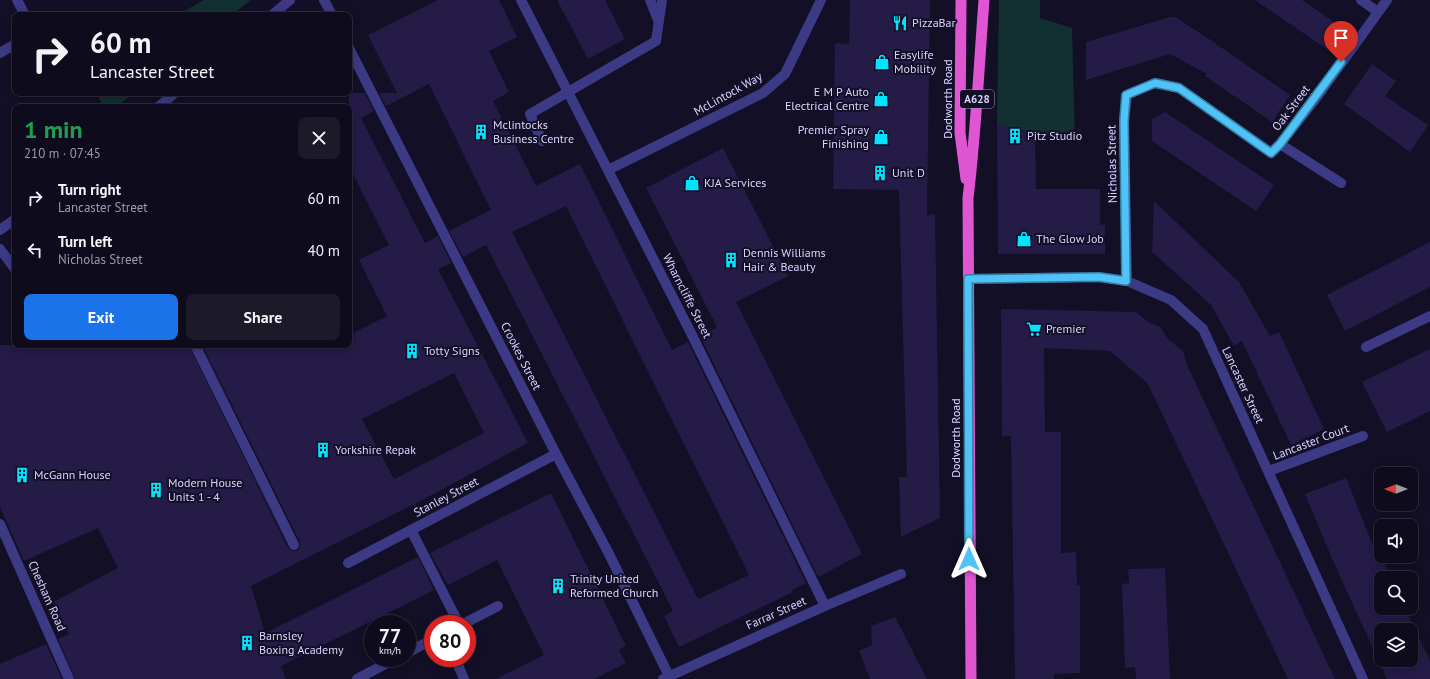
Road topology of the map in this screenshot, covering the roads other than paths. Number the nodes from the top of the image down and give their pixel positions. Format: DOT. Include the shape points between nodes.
graph roads {
  1 [pos="17,0"];
  2 [pos="290,0"];
  3 [pos="324,0"];
  4 [pos="521,0"];
  5 [pos="650,0"];
  6 [pos="662,0"];
  7 [pos="822,0"];
  8 [pos="961,0"];
  9 [pos="984,0"];
  10 [pos="1361,0"];
  11 [pos="1387,0"];
  12 [pos="23,12"];
  13 [pos="276,12"];
  14 [pos="330,12"];
  15 [pos="1378,12"];
  16 [pos="659,22"];
  17 [pos="12,46"];
  18 [pos="0,53"];
  19 [pos="352,54"];
  20 [pos="568,91"];
  21 [pos="171,96"];
  22 [pos="162,104"];
  23 [pos="542,141"];
  24 [pos="1280,144"];
  25 [pos="1271,153"];
  26 [pos="608,170"];
  27 [pos="1341,183"];
  28 [pos="968,198"];
  29 [pos="12,221"];
  30 [pos="0,230"];
  31 [pos="0,249"];
  32 [pos="12,265"];
  33 [pos="968,279"];
  34 [pos="1126,281"];
  35 [pos="1430,316"];
  36 [pos="1366,347"];
  37 [pos="196,348"];
  38 [pos="1363,436"];
  39 [pos="556,454"];
  40 [pos="1269,472"];
  41 [pos="0,524"];
  42 [pos="411,530"];
  43 [pos="294,545"];
  44 [pos="348,563"];
  45 [pos="901,574"];
  46 [pos="498,606"];
  47 [pos="825,606"];
  48 [pos="454,615"];
  49 [pos="476,617"];
  50 [pos="380,667"];
  51 [pos="459,667"];
  52 [pos="666,678"];
  53 [pos="69,679"];
  54 [pos="357,679"];
  55 [pos="464,679"];
  56 [pos="971,679"];
  57 [pos="1363,679"];
  1 -- 12 [label="street"];
  2 -- 13 [label="street"];
  3 -- 14 [label="street"];
  4 -- 20 [label="street, Wharncliffe Street"];
  5 -- 16 [label="street"];
  6 -- 16 [label="street"];
  7 -- 26 [label="street, McLintock Way" via="785,74 762,93"];
  8 -- 28 [label="highway, Dodworth Road / A628" via="960,133"];
  9 -- 28 [label="highway, Dodworth Road / A628"];
  10 -- 15 [label="street"];
  11 -- 15 [label="street, Oak Street"];
  15 -- 24 [label="street, Oak Street"];
  16 -- 20 [label="street" via="656,41"];
  17 -- 18 [label="street"];
  19 -- 39 [label="street, Crookes Street"];
  20 -- 23 [label="street" via="530,114"];
  20 -- 26 [label="street, Wharncliffe Street"];
  21 -- 22 [label="street"];
  24 -- 25 [label="street, Oak Street"];
  24 -- 27 [label="street"];
  25 -- 34 [label="street, Nicholas Street" via="1179,88 1155,83 1126,95"];
  26 -- 47 [label="street, Wharncliffe Street"];
  28 -- 33 [label="highway, Dodworth Road / A628"];
  29 -- 30 [label="street"];
  31 -- 32 [label="street"];
  33 -- 34 [label="street, Lancaster Street" via="1099,277"];
  33 -- 56 [label="highway, Dodworth Road / A628"];
  34 -- 40 [label="street, Lancaster Street" via="1172,300 1203,329"];
  35 -- 36 [label="street"];
  37 -- 43 [label="street"];
  38 -- 40 [label="street, Lancaster Court"];
  39 -- 42 [label="street, Stanley Street"];
  39 -- 52 [label="street, Crookes Street" via="608,552"];
  40 -- 57 [label="street, Lancaster Street"];
  41 -- 53 [label="street, Chesham Road"];
  42 -- 44 [label="street, Stanley Street"];
  42 -- 48 [label="street"];
  45 -- 47 [label="street, Farrar Street"];
  46 -- 49 [label="street"];
  47 -- 52 [label="street, Farrar Street"];
  50 -- 54 [label="street"];
  51 -- 55 [label="street"];
}
